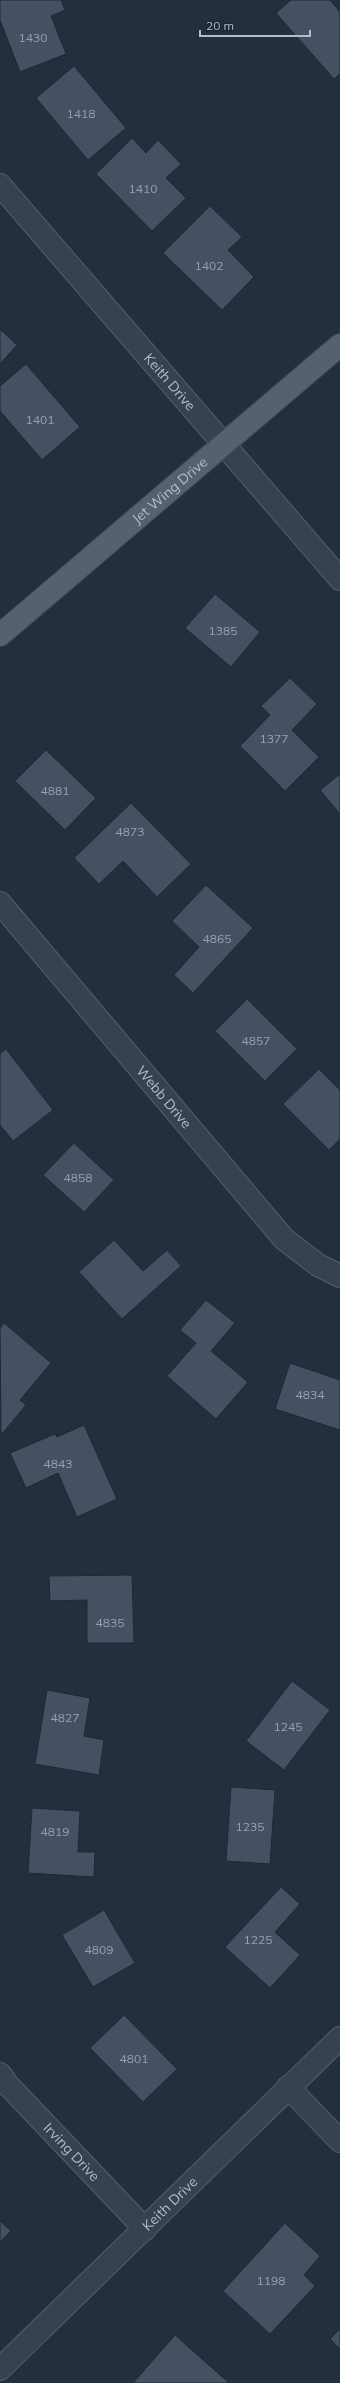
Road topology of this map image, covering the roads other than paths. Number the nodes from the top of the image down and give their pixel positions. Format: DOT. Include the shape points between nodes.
graph roads {
  1 [pos="0,185"];
  2 [pos="340,345"];
  3 [pos="225,445"];
  4 [pos="340,579"];
  5 [pos="0,635"];
  6 [pos="0,903"];
  7 [pos="340,1276"];
  8 [pos="340,2038"];
  9 [pos="0,2074"];
  10 [pos="288,2087"];
  11 [pos="340,2141"];
  12 [pos="145,2229"];
  13 [pos="0,2369"];
  1 -- 3 [label="street, Keith Drive"];
  2 -- 3 [label="main road, Jet Wing Drive"];
  3 -- 4 [label="street, Keith Drive"];
  3 -- 5 [label="main road, Jet Wing Drive"];
  6 -- 7 [label="street, Webb Drive" via="284,1239 318,1265"];
  8 -- 10 [label="street, Keith Drive"];
  9 -- 12 [label="street, Irving Drive"];
  10 -- 11 [label="street"];
  10 -- 12 [label="street, Keith Drive"];
  12 -- 13 [label="street, Keith Drive"];
}
